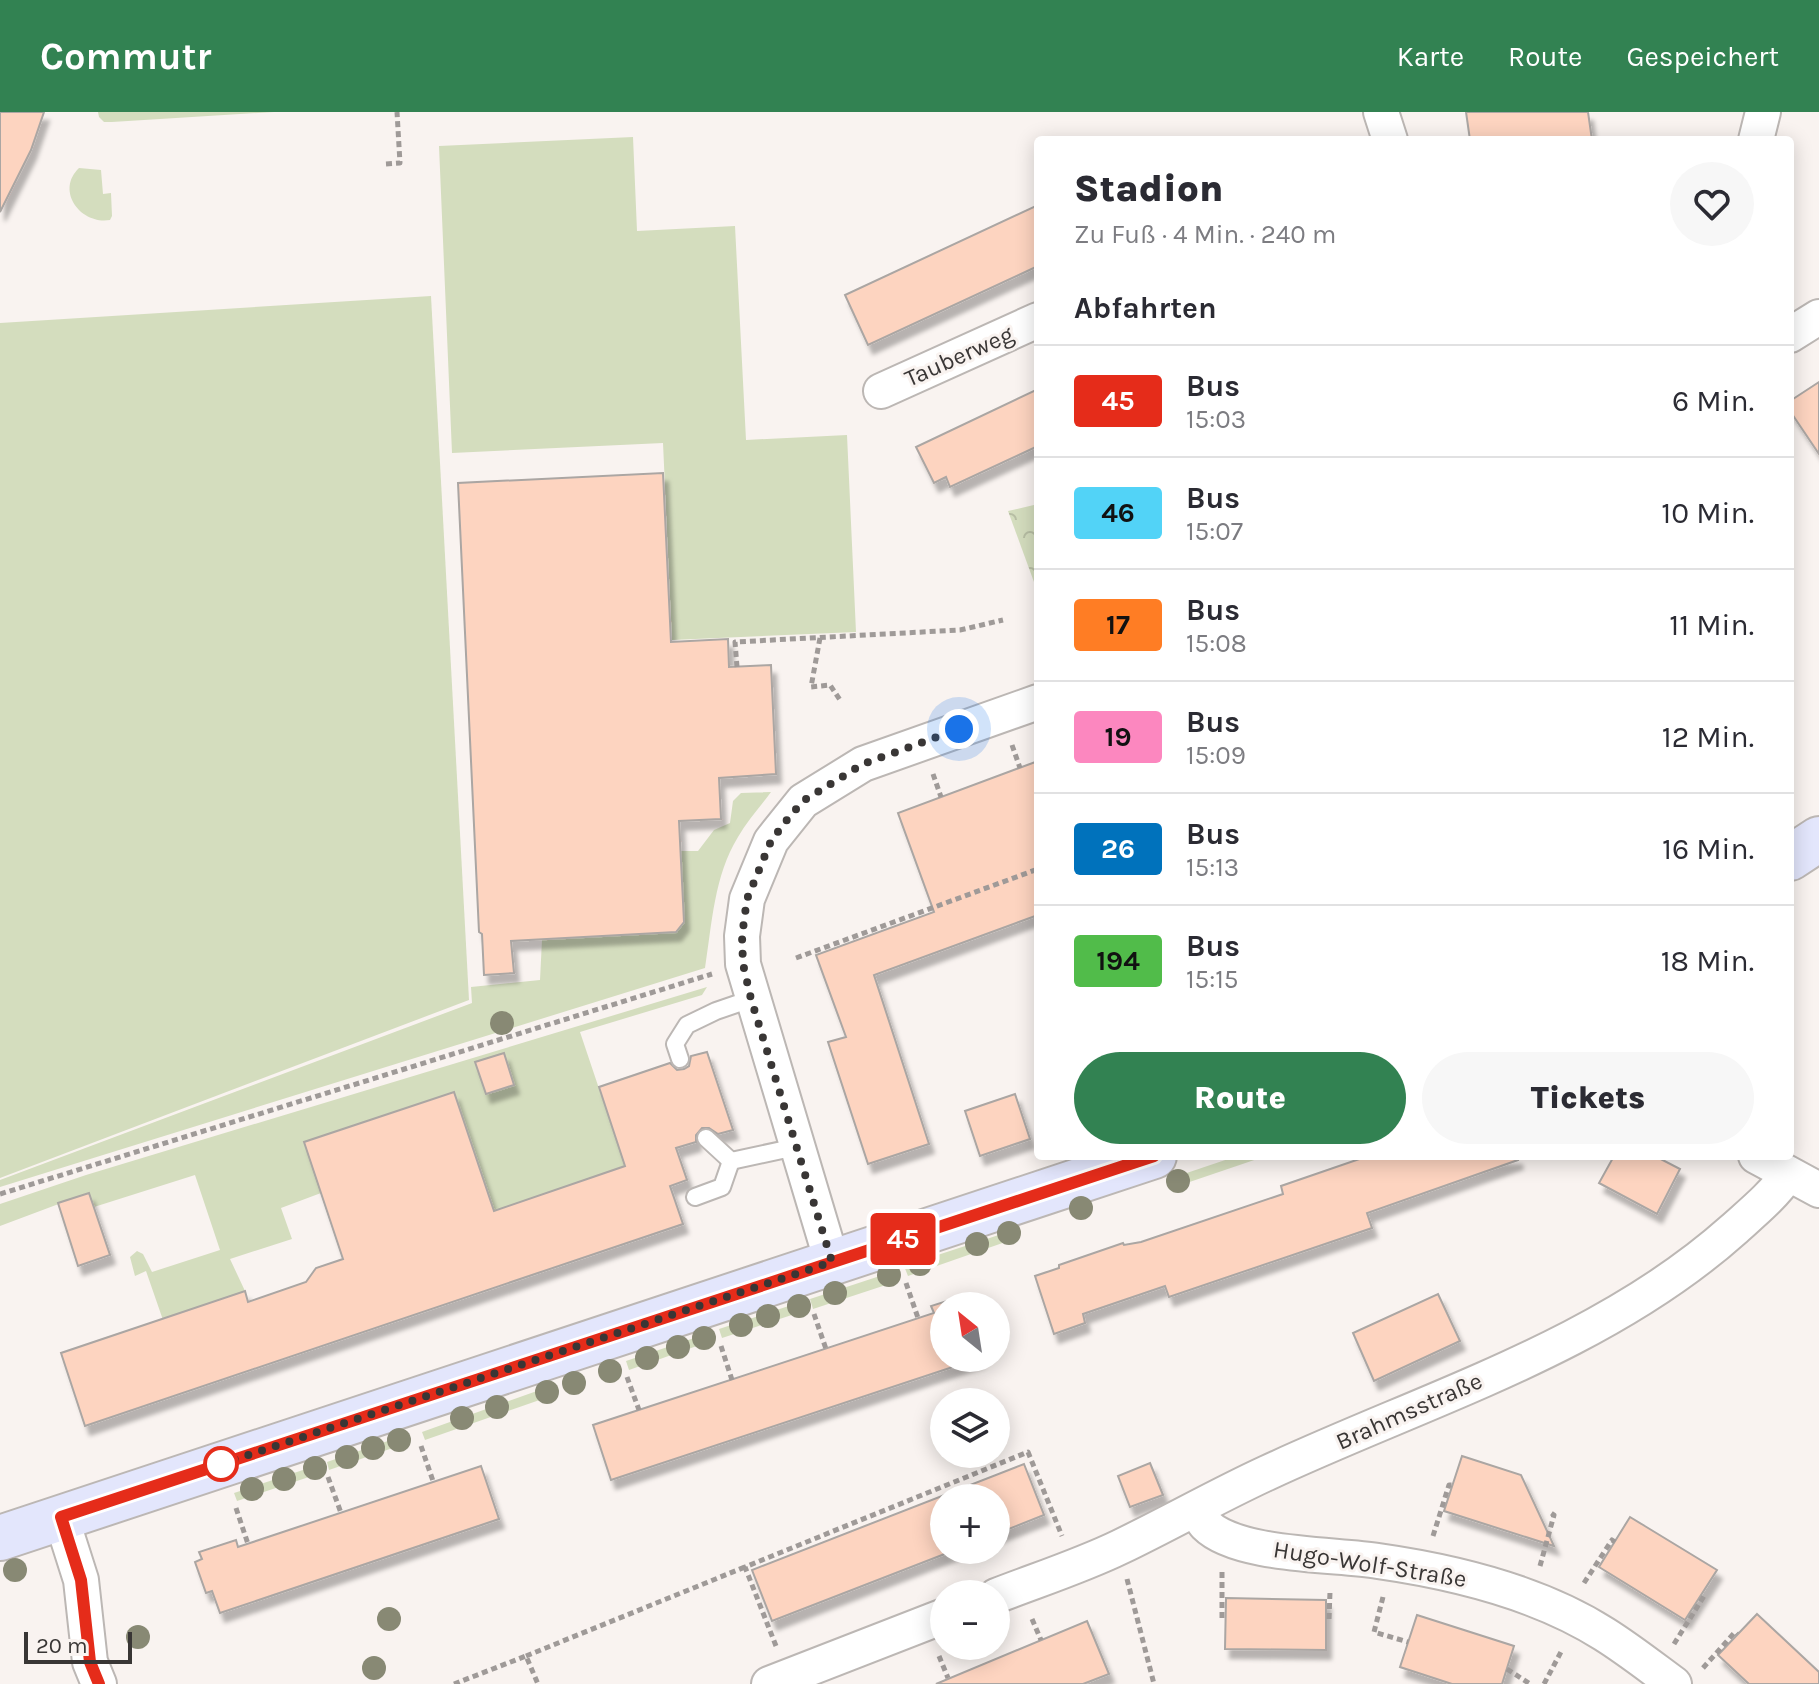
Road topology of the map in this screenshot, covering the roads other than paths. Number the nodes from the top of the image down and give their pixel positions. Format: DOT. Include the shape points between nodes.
graph roads {
  1 [pos="1381,112"];
  2 [pos="1763,112"];
  3 [pos="1389,136"];
  4 [pos="1757,136"];
  5 [pos="1819,317"];
  6 [pos="1034,322"];
  7 [pos="1794,333"];
  8 [pos="881,391"];
  9 [pos="1034,703"];
  10 [pos="1819,839"];
  11 [pos="1794,855"];
  12 [pos="751,999"];
  13 [pos="680,1059"];
  14 [pos="706,1138"];
  15 [pos="796,1147"];
  16 [pos="1142,1160"];
  17 [pos="1763,1160"];
  18 [pos="731,1161"];
  19 [pos="1788,1174"];
  20 [pos="1819,1190"];
  21 [pos="695,1197"];
  22 [pos="832,1262"];
  23 [pos="1196,1509"];
  24 [pos="61,1517"];
  25 [pos="0,1538"];
  26 [pos="1010,1590"];
  27 [pos="930,1621"];
  28 [pos="1680,1670"];
  29 [pos="99,1684"];
  30 [pos="769,1684"];
  1 -- 3 [label="street"];
  2 -- 4 [label="street"];
  5 -- 7 [label="street"];
  6 -- 8 [label="street, Tauberweg"];
  9 -- 12 [label="street" via="863,764 803,801 771,841 747,899 743,964"];
  10 -- 11 [label="street"];
  12 -- 13 [label="lane" via="687,1025 675,1044"];
  12 -- 15 [label="street"];
  14 -- 18 [label="lane"];
  15 -- 18 [label="lane"];
  15 -- 22 [label="street"];
  16 -- 22 [label="street"];
  17 -- 19 [label="street"];
  18 -- 21 [label="lane" via="722,1187"];
  19 -- 20 [label="street"];
  19 -- 23 [label="street, Brahmsstraße" via="1776,1192 1710,1251 1642,1299 1475,1383 1265,1473"];
  22 -- 24 [label="street"];
  23 -- 26 [label="street, Brahmsstraße" via="1117,1548"];
  23 -- 28 [label="street, Hugo-Wolf-Straße" via="1205,1524 1225,1537 1252,1545 1377,1560 1537,1600"];
  24 -- 25 [label="street"];
  24 -- 29 [label="street" via="81,1580 90,1662"];
  27 -- 30 [label="street"];
}
